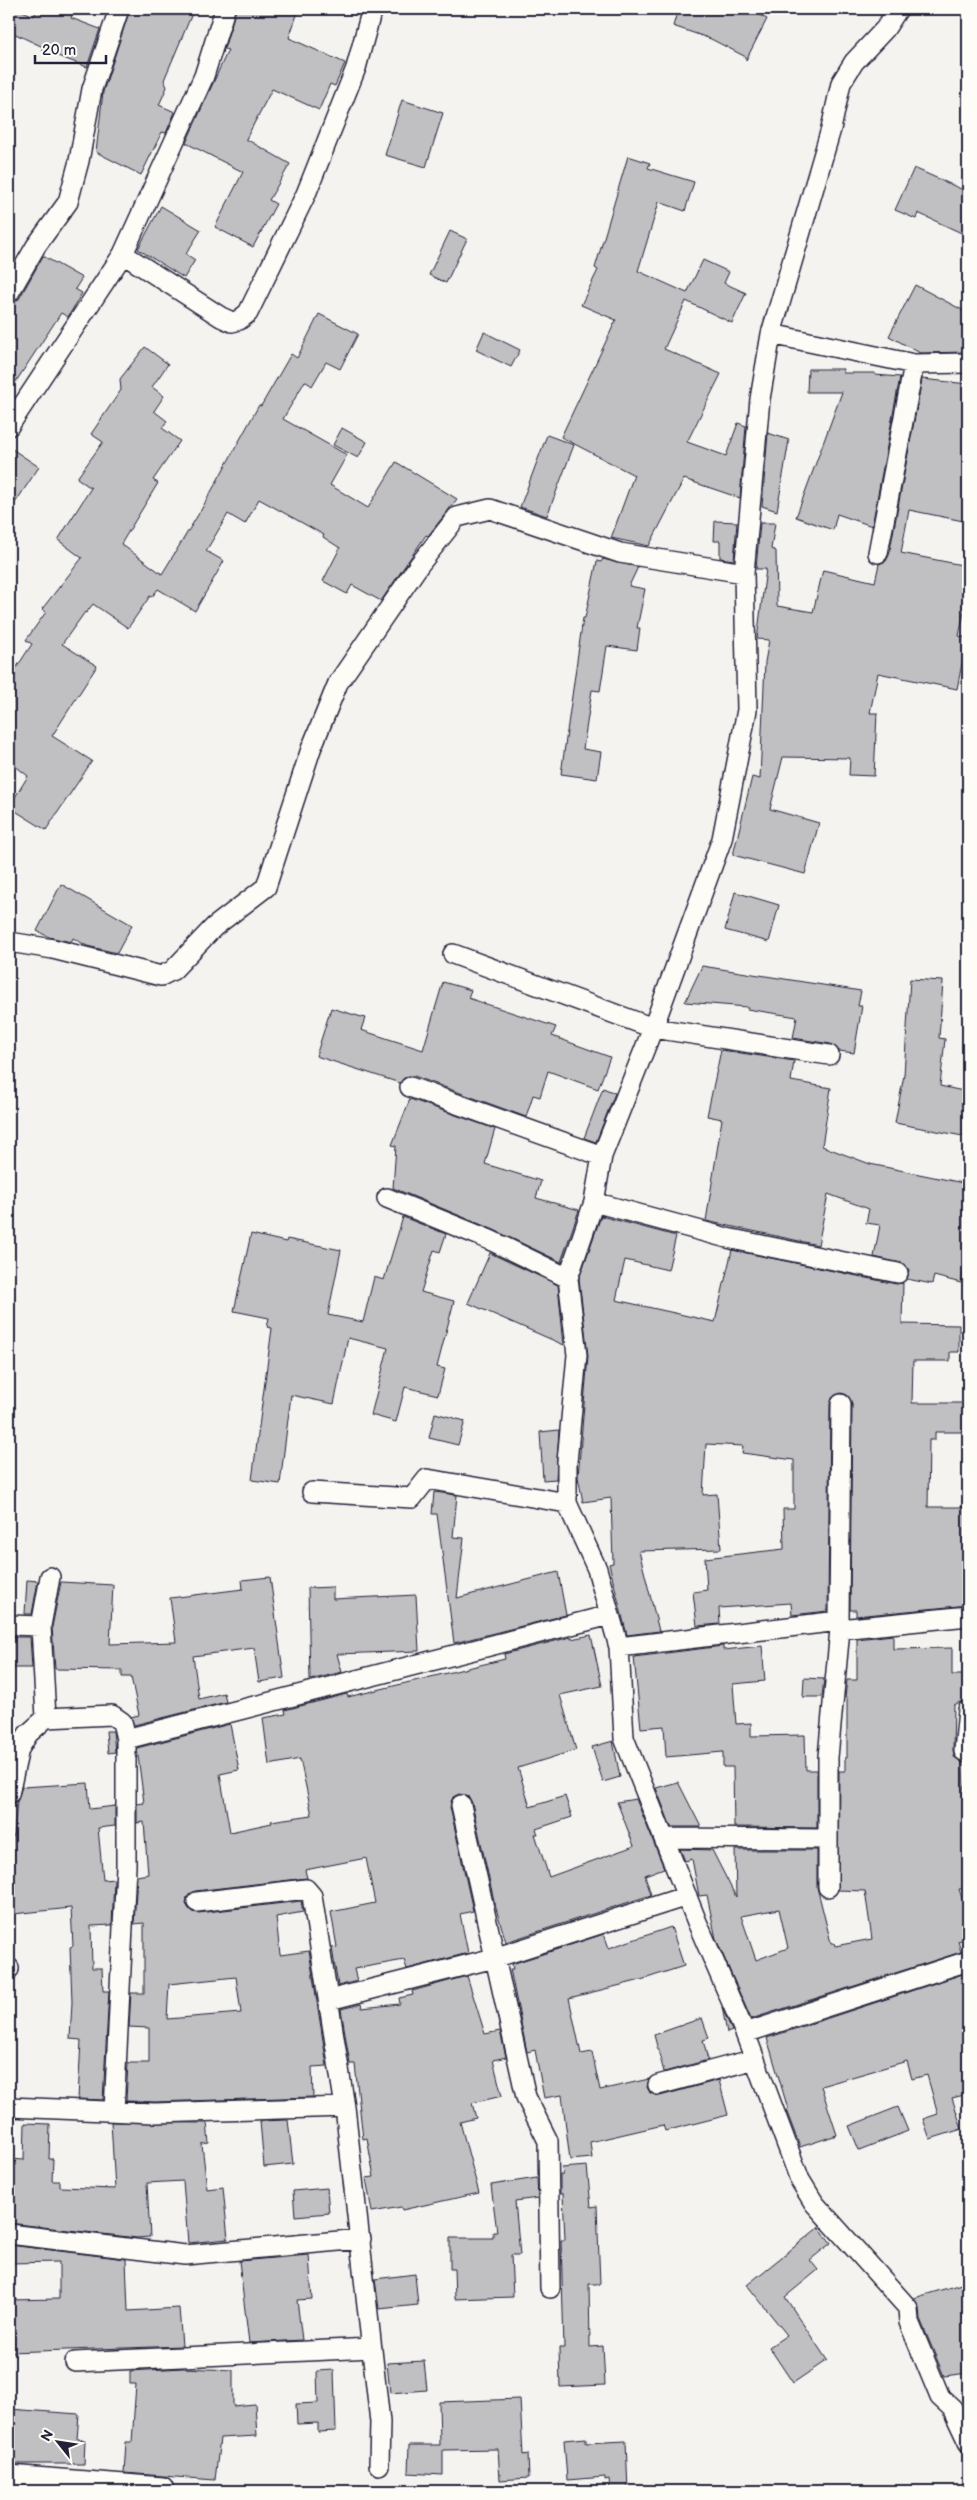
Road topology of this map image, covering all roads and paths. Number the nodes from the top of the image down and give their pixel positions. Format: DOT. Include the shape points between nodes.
graph roads {
  1 [pos="119,9"];
  2 [pos="226,9"];
  3 [pos="372,9"];
  4 [pos="898,9"];
  5 [pos="123,254"];
  6 [pos="9,293"];
  7 [pos="771,334"];
  8 [pos="968,362"];
  9 [pos="914,364"];
  10 [pos="9,426"];
  11 [pos="878,553"];
  12 [pos="744,573"];
  13 [pos="9,942"];
  14 [pos="453,954"];
  15 [pos="653,1028"];
  16 [pos="829,1055"];
  17 [pos="410,1087"];
  18 [pos="602,1156"];
  19 [pos="387,1198"];
  20 [pos="594,1202"];
  21 [pos="898,1274"];
  22 [pos="568,1278"];
  23 [pos="841,1404"];
  24 [pos="312,1492"];
  25 [pos="567,1502"];
  26 [pos="50,1577"];
  27 [pos="610,1616"];
  28 [pos="968,1616"];
  29 [pos="9,1625"];
  30 [pos="839,1625"];
  31 [pos="41,1626"];
  32 [pos="619,1647"];
  33 [pos="968,1710"];
  34 [pos="46,1718"];
  35 [pos="28,1734"];
  36 [pos="9,1735"];
  37 [pos="126,1739"];
  38 [pos="968,1753"];
  39 [pos="9,1794"];
  40 [pos="462,1805"];
  41 [pos="665,1838"];
  42 [pos="828,1840"];
  43 [pos="828,1887"];
  44 [pos="687,1896"];
  45 [pos="197,1902"];
  46 [pos="494,1958"];
  47 [pos="968,1961"];
  48 [pos="329,2000"];
  49 [pos="745,2033"];
  50 [pos="755,2059"];
  51 [pos="658,2085"];
  52 [pos="9,2107"];
  53 [pos="345,2107"];
  54 [pos="114,2111"];
  55 [pos="9,2234"];
  56 [pos="360,2239"];
  57 [pos="550,2288"];
  58 [pos="372,2348"];
  59 [pos="75,2362"];
  60 [pos="968,2442"];
  61 [pos="379,2465"];
  62 [pos="9,2475"];
  63 [pos="162,2487"];
  1 -- 6 [label="street" via="92,89 68,202 36,246"];
  2 -- 5 [label="street" via="204,76"];
  3 -- 5 [label="street" via="356,68 306,194 248,313 232,322"];
  4 -- 7 [label="street" via="885,29 854,62 841,83 831,129"];
  5 -- 10 [label="street"];
  7 -- 9 [label="street"];
  7 -- 12 [label="street" via="760,399"];
  8 -- 9 [label="street"];
  9 -- 11 [label="street"];
  12 -- 13 [label="street" via="620,552 490,509 457,517 338,683 311,749 266,887 214,927 173,970 161,976 53,949"];
  12 -- 15 [label="street" via="747,710 724,830"];
  14 -- 15 [label="street"];
  15 -- 16 [label="street"];
  15 -- 18 [label="street"];
  17 -- 18 [label="street"];
  18 -- 20 [label="street"];
  19 -- 22 [label="street" via="490,1240"];
  20 -- 21 [label="street" via="728,1238"];
  20 -- 22 [label="street"];
  22 -- 25 [label="street" via="577,1355 567,1462"];
  23 -- 30 [label="street"];
  24 -- 25 [label="street" via="412,1498 427,1479"];
  25 -- 27 [label="street" via="598,1568"];
  26 -- 31 [label="street"];
  27 -- 32 [label="street"];
  27 -- 37 [label="street"];
  28 -- 30 [label="street"];
  29 -- 31 [label="street"];
  30 -- 32 [label="street"];
  30 -- 42 [label="street" via="828,1757"];
  31 -- 34 [label="street"];
  32 -- 41 [label="street" via="624,1738"];
  33 -- 38 [label="street" via="964,1751"];
  34 -- 35 [label="street"];
  34 -- 37 [label="street" via="112,1715 122,1722"];
  35 -- 36 [label="street"];
  35 -- 39 [label="street" via="19,1749"];
  37 -- 54 [label="street" via="126,1866"];
  40 -- 46 [label="street"];
  41 -- 42 [label="street"];
  41 -- 44 [label="street"];
  42 -- 43 [label="street"];
  44 -- 46 [label="street"];
  44 -- 49 [label="street"];
  45 -- 48 [label="street" via="306,1889 310,1892"];
  46 -- 48 [label="street"];
  46 -- 57 [label="street" via="526,2097 548,2141"];
  47 -- 49 [label="street"];
  48 -- 53 [label="street"];
  49 -- 50 [label="street"];
  50 -- 51 [label="street"];
  50 -- 60 [label="street" via="804,2191 908,2308 909,2322 940,2397 952,2408"];
  52 -- 54 [label="street"];
  53 -- 54 [label="street" via="155,2113"];
  53 -- 56 [label="street"];
  55 -- 56 [label="street" via="185,2255"];
  56 -- 58 [label="street"];
  58 -- 59 [label="street"];
  58 -- 61 [label="street" via="380,2422"];
  62 -- 63 [label="street"];
}
